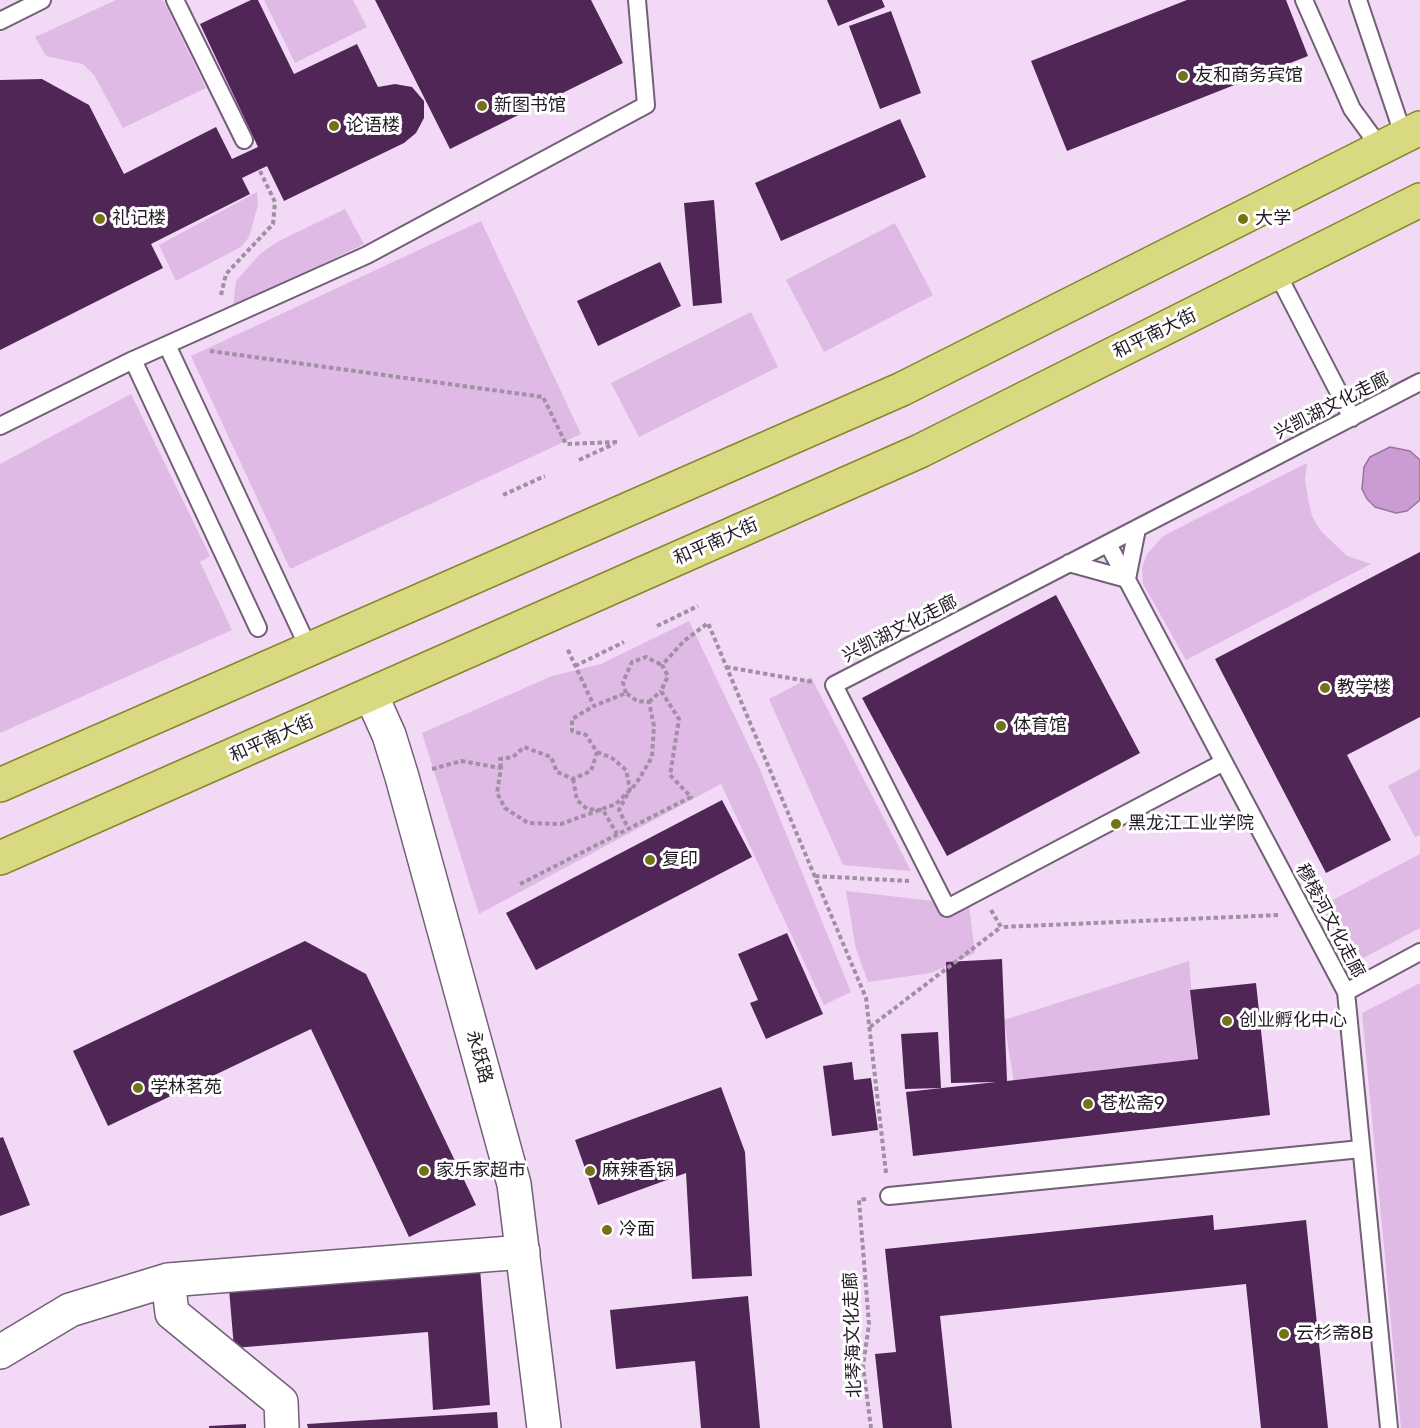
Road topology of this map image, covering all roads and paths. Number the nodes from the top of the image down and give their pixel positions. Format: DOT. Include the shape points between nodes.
graph roads {
  1 [pos="42,0"];
  2 [pos="176,0"];
  3 [pos="637,0"];
  4 [pos="1305,0"];
  5 [pos="1358,0"];
  6 [pos="0,21"];
  7 [pos="1402,138"];
  8 [pos="244,141"];
  9 [pos="260,171"];
  10 [pos="1420,200"];
  11 [pos="1277,273"];
  12 [pos="214,324"];
  13 [pos="167,345"];
  14 [pos="133,360"];
  15 [pos="1420,382"];
  16 [pos="1352,418"];
  17 [pos="0,426"];
  18 [pos="579,460"];
  19 [pos="545,476"];
  20 [pos="503,495"];
  21 [pos="1137,529"];
  22 [pos="1108,544"];
  23 [pos="1069,564"];
  24 [pos="1127,579"];
  25 [pos="698,606"];
  26 [pos="657,626"];
  27 [pos="258,628"];
  28 [pos="624,642"];
  29 [pos="567,648"];
  30 [pos="309,650"];
  31 [pos="662,665"];
  32 [pos="575,666"];
  33 [pos="726,667"];
  34 [pos="834,685"];
  35 [pos="661,691"];
  36 [pos="626,693"];
  37 [pos="370,695"];
  38 [pos="649,702"];
  39 [pos="594,706"];
  40 [pos="597,752"];
  41 [pos="1224,762"];
  42 [pos="501,768"];
  43 [pos="402,777"];
  44 [pos="573,779"];
  45 [pos="0,785"];
  46 [pos="630,789"];
  47 [pos="603,810"];
  48 [pos="628,828"];
  49 [pos="617,834"];
  50 [pos="0,858"];
  51 [pos="815,876"];
  52 [pos="933,882"];
  53 [pos="520,885"];
  54 [pos="981,891"];
  55 [pos="1305,914"];
  56 [pos="1001,927"];
  57 [pos="1420,952"];
  58 [pos="1346,992"];
  59 [pos="870,1027"];
  60 [pos="1361,1149"];
  61 [pos="889,1196"];
  62 [pos="523,1252"];
  63 [pos="168,1280"];
  64 [pos="0,1352"];
  65 [pos="282,1428"];
  66 [pos="544,1428"];
  67 [pos="871,1428"];
  68 [pos="1389,1428"];
  1 -- 6 [label="lane"];
  2 -- 8 [label="lane"];
  3 -- 12 [label="lane" via="646,105 367,255"];
  4 -- 7 [label="lane" via="1352,109"];
  5 -- 7 [label="lane"];
  7 -- 30 [label="main road" via="902,389"];
  9 -- 12 [label="path" via="275,202 273,225 226,274"];
  10 -- 11 [label="main road, 和平南大街"];
  11 -- 16 [label="lane"];
  11 -- 37 [label="main road, 和平南大街" via="920,451"];
  12 -- 13 [label="lane"];
  13 -- 14 [label="lane"];
  13 -- 18 [label="path" via="543,398 566,444 618,442"];
  13 -- 30 [label="lane"];
  14 -- 17 [label="lane"];
  14 -- 27 [label="lane"];
  15 -- 16 [label="lane, 兴凯湖文化走廊"];
  16 -- 21 [label="lane, 兴凯湖文化走廊"];
  19 -- 20 [label="path"];
  21 -- 22 [label="lane, 兴凯湖文化走廊"];
  21 -- 24 [label="lane"];
  22 -- 23 [label="lane, 兴凯湖文化走廊"];
  22 -- 24 [label="lane, 穆棱河文化走廊"];
  23 -- 24 [label="lane"];
  23 -- 34 [label="lane, 兴凯湖文化走廊"];
  24 -- 41 [label="lane, 穆棱河文化走廊"];
  25 -- 26 [label="path"];
  28 -- 32 [label="path"];
  29 -- 32 [label="path"];
  30 -- 45 [label="main road"];
  31 -- 33 [label="path" via="684,641 708,624"];
  31 -- 35 [label="path" via="668,676"];
  31 -- 36 [label="path" via="646,657 632,662 623,682"];
  32 -- 39 [label="path"];
  33 -- 34 [label="path"];
  33 -- 51 [label="path"];
  34 -- 52 [label="lane, 兴凯湖文化走廊"];
  35 -- 38 [label="path"];
  35 -- 48 [label="path" via="679,719 670,775 691,797"];
  36 -- 38 [label="path" via="637,701"];
  36 -- 39 [label="path"];
  37 -- 43 [label="street, 永跃路" via="389,735"];
  37 -- 50 [label="main road, 和平南大街"];
  38 -- 46 [label="path" via="654,726 652,757"];
  39 -- 40 [label="path" via="572,719 572,731 585,735"];
  40 -- 44 [label="path" via="591,771"];
  40 -- 46 [label="path" via="626,770"];
  41 -- 54 [label="lane, 兴凯湖文化走廊"];
  41 -- 55 [label="lane, 穆棱河文化走廊"];
  42 -- 43 [label="path" via="461,761"];
  42 -- 44 [label="path" via="500,759 513,757 524,747 551,757 557,772"];
  42 -- 47 [label="path" via="497,793 505,808 528,823 561,824"];
  43 -- 62 [label="street, 永跃路" via="514,1184"];
  44 -- 47 [label="path" via="577,800 586,809"];
  46 -- 47 [label="path" via="616,804"];
  46 -- 48 [label="path" via="618,810"];
  47 -- 49 [label="path"];
  48 -- 49 [label="path"];
  49 -- 53 [label="path"];
  51 -- 52 [label="path"];
  51 -- 59 [label="path" via="866,998"];
  52 -- 54 [label="lane, 兴凯湖文化走廊" via="947,908"];
  54 -- 56 [label="path"];
  55 -- 56 [label="path"];
  55 -- 58 [label="lane, 穆棱河文化走廊"];
  56 -- 59 [label="path"];
  57 -- 58 [label="lane"];
  58 -- 60 [label="lane, 穆棱河文化走廊"];
  59 -- 61 [label="path"];
  60 -- 61 [label="lane"];
  60 -- 68 [label="lane, 穆棱河文化走廊"];
  61 -- 67 [label="path, 北琴海文化走廊" via="859,1200 869,1324 863,1366"];
  62 -- 63 [label="street"];
  62 -- 66 [label="street, 永跃路"];
  63 -- 64 [label="street" via="70,1310"];
  63 -- 65 [label="street" via="172,1313 281,1402"];
}
